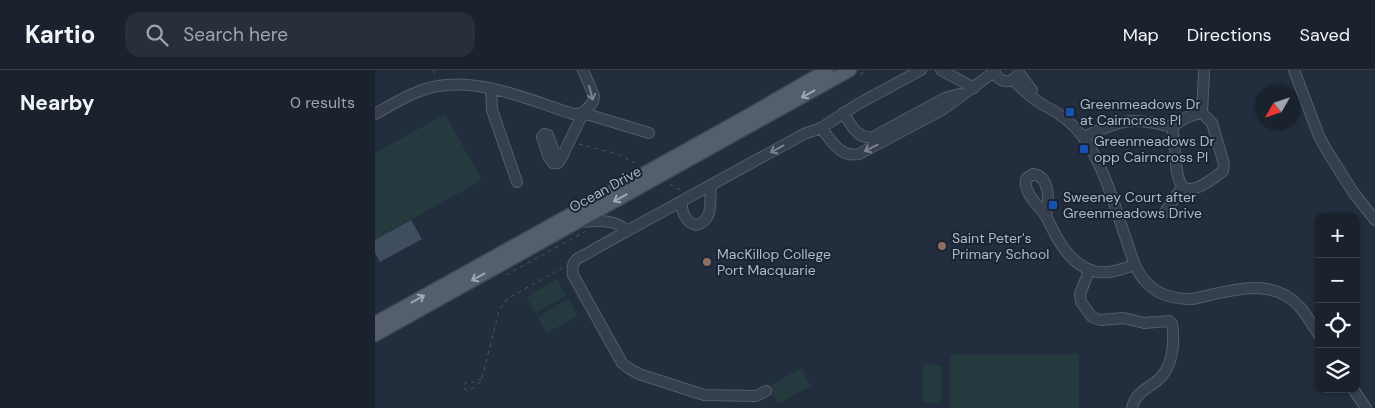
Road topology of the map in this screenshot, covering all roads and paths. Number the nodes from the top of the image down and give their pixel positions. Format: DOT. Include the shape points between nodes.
graph roads {
  1 [pos="583,70"];
  2 [pos="827,70"];
  3 [pos="851,70"];
  4 [pos="921,70"];
  5 [pos="941,70"];
  6 [pos="1294,70"];
  7 [pos="1204,73"];
  8 [pos="996,74"];
  9 [pos="1017,74"];
  10 [pos="491,88"];
  11 [pos="972,89"];
  12 [pos="583,112"];
  13 [pos="843,112"];
  14 [pos="1202,113"];
  15 [pos="375,114"];
  16 [pos="1171,127"];
  17 [pos="821,128"];
  18 [pos="649,133"];
  19 [pos="1084,137"];
  20 [pos="569,141"];
  21 [pos="563,154"];
  22 [pos="635,163"];
  23 [pos="517,182"];
  24 [pos="711,186"];
  25 [pos="1183,186"];
  26 [pos="682,201"];
  27 [pos="1165,212"];
  28 [pos="1046,216"];
  29 [pos="1375,220"];
  30 [pos="576,223"];
  31 [pos="627,231"];
  32 [pos="577,259"];
  33 [pos="1135,265"];
  34 [pos="1089,271"];
  35 [pos="375,323"];
  36 [pos="1315,329"];
  37 [pos="375,335"];
  38 [pos="483,378"];
  39 [pos="766,391"];
  40 [pos="1356,393"];
  41 [pos="1132,408"];
  42 [pos="1366,408"];
  1 -- 12 [label="street, one-way" via="594,96 593,102"];
  35 -- 2 [label="main road, Ocean Drive, one-way"];
  3 -- 30 [label="main road, Ocean Drive, one-way"];
  4 -- 13 [label="street"];
  5 -- 11 [label="street"];
  6 -- 29 [label="street" via="1326,149"];
  7 -- 14 [label="street"];
  8 -- 9 [label="street" via="1006,81"];
  8 -- 11 [label="street"];
  9 -- 19 [label="street"];
  10 -- 12 [label="street" via="573,114"];
  10 -- 15 [label="street" via="439,86"];
  10 -- 23 [label="street" via="492,110"];
  11 -- 13 [label="street" via="945,98 866,138 858,134"];
  11 -- 17 [label="street, one-way" via="942,110 859,154 840,152"];
  12 -- 18 [label="street"];
  12 -- 20 [label="street"];
  13 -- 17 [label="street"];
  14 -- 16 [label="street"];
  14 -- 25 [label="street" via="1211,123 1224,164 1223,171 1198,187 1187,189"];
  16 -- 19 [label="street" via="1151,121 1123,121"];
  16 -- 25 [label="street" via="1178,181"];
  17 -- 24 [label="street, one-way" via="804,134"];
  19 -- 33 [label="street" via="1105,180"];
  20 -- 21 [label="street"];
  20 -- 22 [label="path" via="617,154"];
  24 -- 26 [label="street"];
  24 -- 26 [label="street" via="710,211 701,224 688,221 681,208"];
  25 -- 27 [label="street"];
  26 -- 31 [label="street"];
  28 -- 34 [label="street" via="1065,251"];
  30 -- 31 [label="street" via="606,221"];
  30 -- 37 [label="main road, Ocean Drive, one-way"];
  31 -- 32 [label="street"];
  32 -- 38 [label="path" via="504,302"];
  32 -- 39 [label="street" via="572,266 573,275 622,363 630,369 704,395 756,396"];
  33 -- 34 [label="street" via="1111,272"];
  33 -- 36 [label="street" via="1147,284 1171,298 1192,299 1255,287 1276,290 1298,306"];
  34 -- 41 [label="street" via="1080,294 1081,302 1092,317 1100,320 1125,318 1144,324 1169,321 1172,324 1168,368 1137,395"];
  38 -- 38 [label="path" via="472,389 463,387 466,382"];
  40 -- 42 [label="street"];
}
